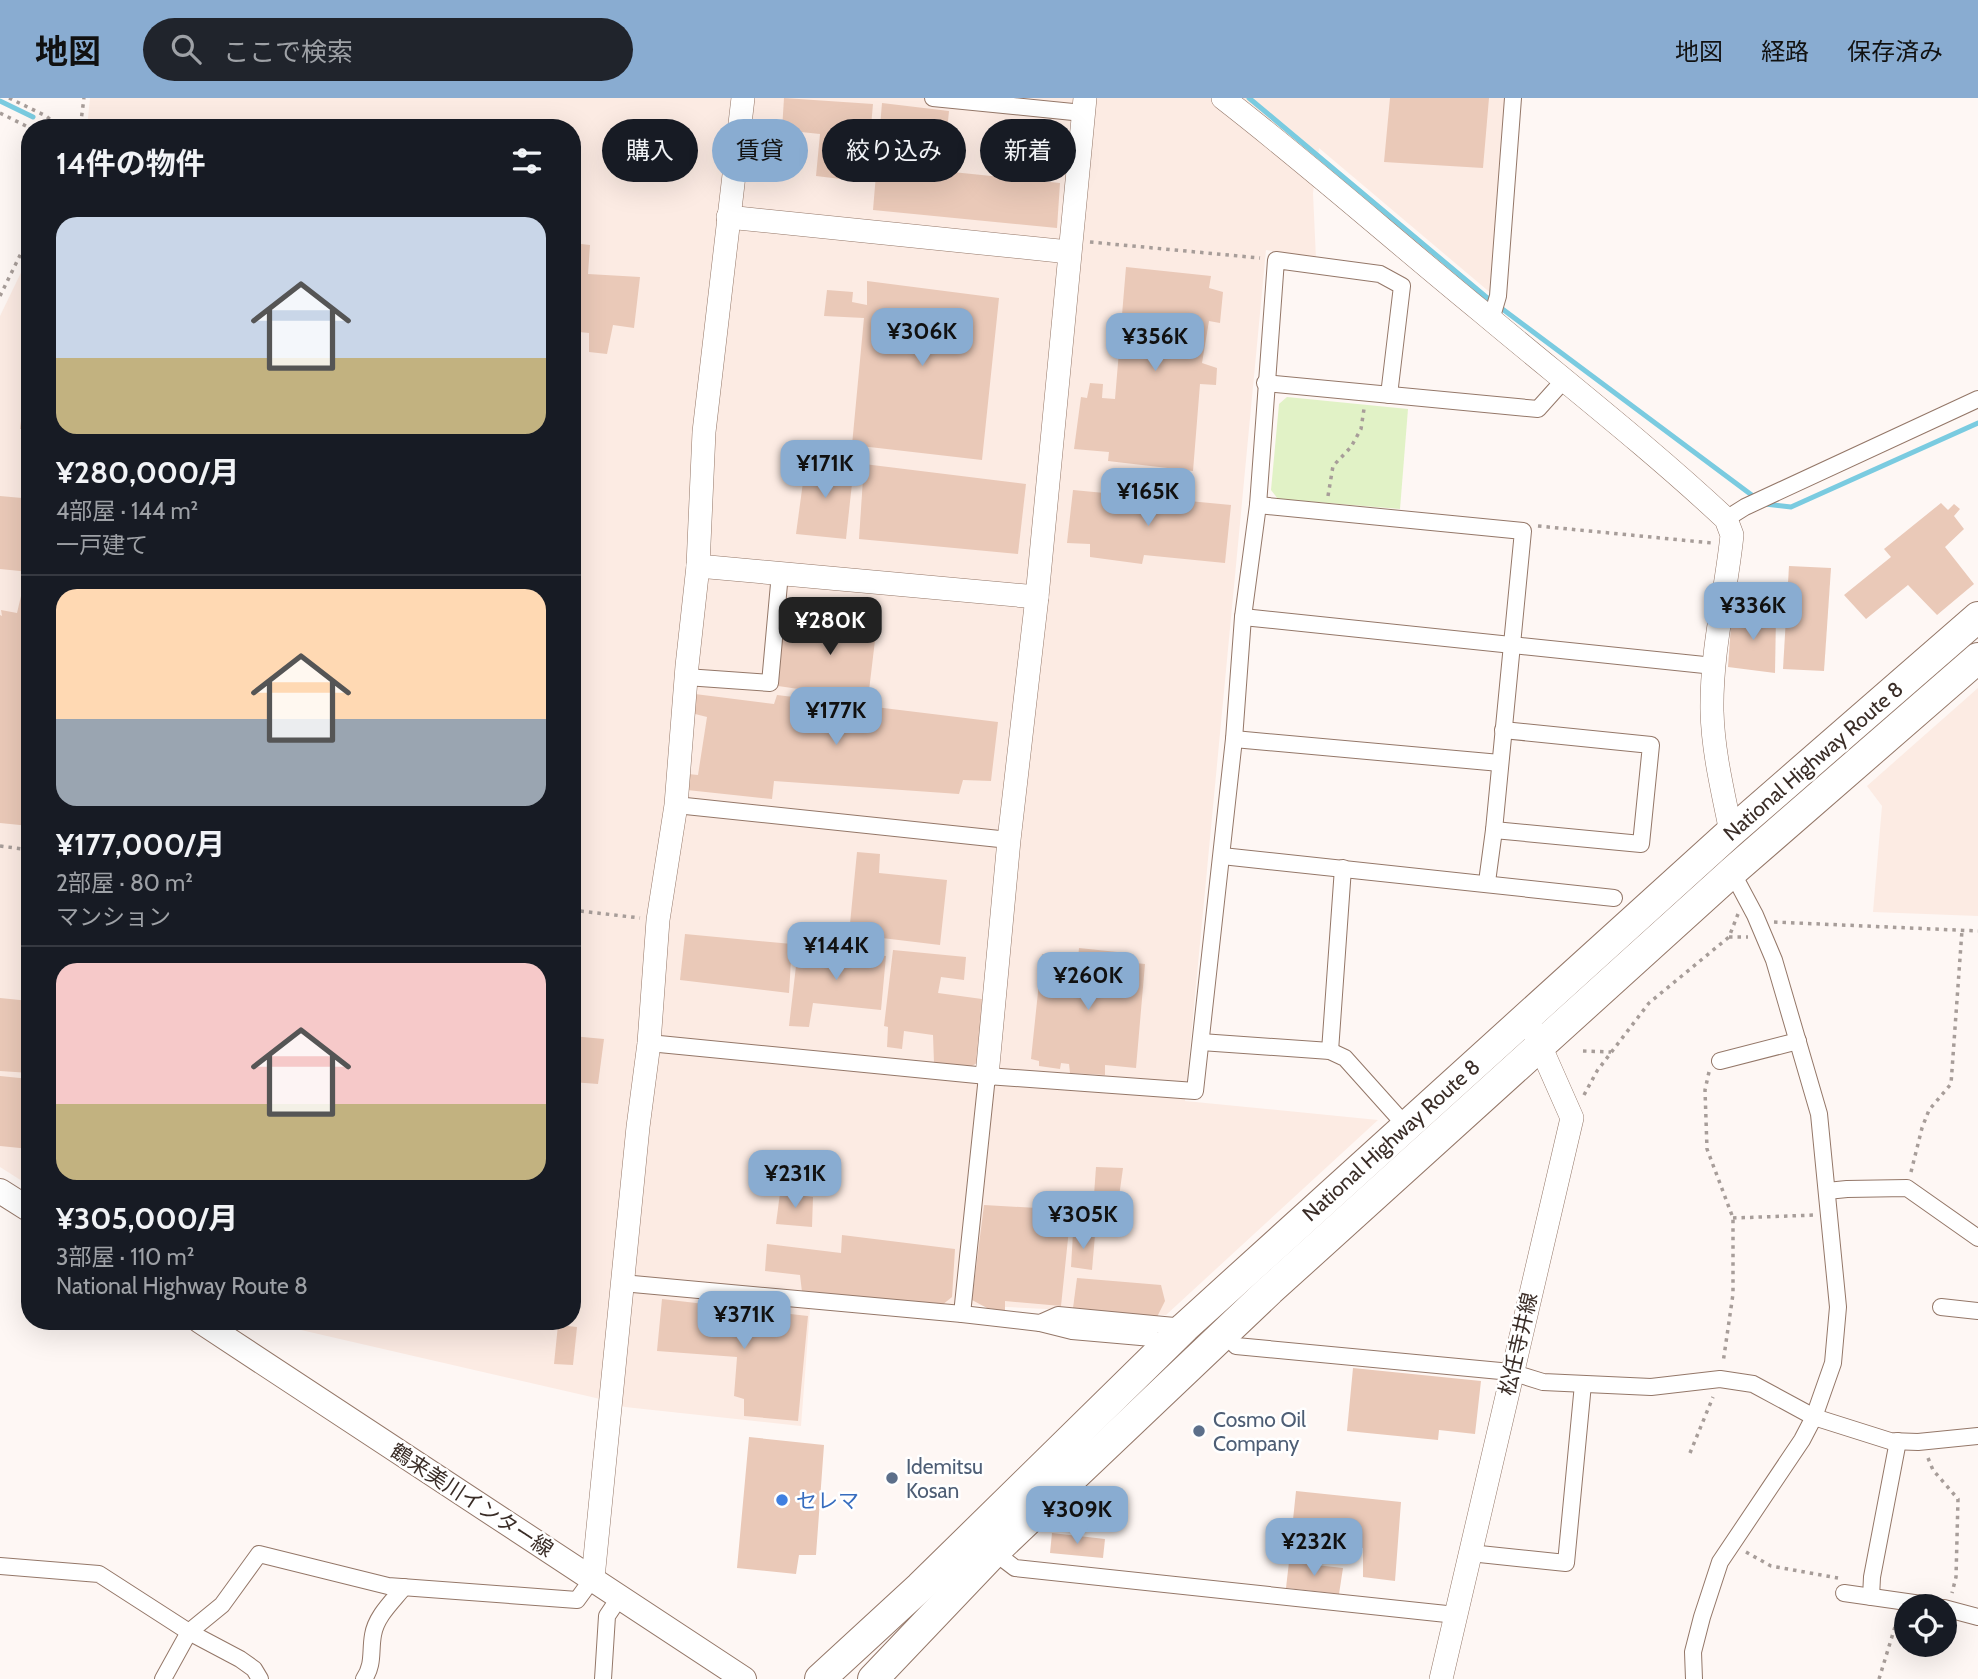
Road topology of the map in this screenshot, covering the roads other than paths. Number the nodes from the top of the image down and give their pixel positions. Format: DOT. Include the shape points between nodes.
graph roads {
  1 [pos="743,98"];
  2 [pos="933,98"];
  3 [pos="1223,98"];
  4 [pos="1513,98"];
  5 [pos="1084,106"];
  6 [pos="728,217"];
  7 [pos="1069,246"];
  8 [pos="1494,309"];
  9 [pos="1564,380"];
  10 [pos="1265,383"];
  11 [pos="1390,395"];
  12 [pos="1978,399"];
  13 [pos="1258,505"];
  14 [pos="1735,513"];
  15 [pos="698,566"];
  16 [pos="780,573"];
  17 [pos="1037,597"];
  18 [pos="1243,617"];
  19 [pos="1978,617"];
  20 [pos="1511,644"];
  21 [pos="1978,658"];
  22 [pos="1714,666"];
  23 [pos="686,677"];
  24 [pos="1503,730"];
  25 [pos="1234,739"];
  26 [pos="1500,763"];
  27 [pos="676,805"];
  28 [pos="1494,830"];
  29 [pos="1731,832"];
  30 [pos="1009,840"];
  31 [pos="1222,856"];
  32 [pos="1343,868"];
  33 [pos="1732,872"];
  34 [pos="1487,882"];
  35 [pos="1614,898"];
  36 [pos="1527,1017"];
  37 [pos="1798,1041"];
  38 [pos="1201,1042"];
  39 [pos="649,1043"];
  40 [pos="1541,1046"];
  41 [pos="1329,1051"];
  42 [pos="1720,1061"];
  43 [pos="987,1076"];
  44 [pos="1406,1126"];
  45 [pos="0,1191"];
  46 [pos="1827,1191"];
  47 [pos="21,1204"];
  48 [pos="1978,1238"];
  49 [pos="622,1283"];
  50 [pos="1941,1307"];
  51 [pos="1978,1311"];
  52 [pos="962,1314"];
  53 [pos="1040,1323"];
  54 [pos="1185,1327"];
  55 [pos="214,1330"];
  56 [pos="1152,1338"];
  57 [pos="1236,1346"];
  58 [pos="1511,1372"];
  59 [pos="1583,1384"];
  60 [pos="1814,1417"];
  61 [pos="1978,1436"];
  62 [pos="1898,1441"];
  63 [pos="994,1552"];
  64 [pos="1470,1553"];
  65 [pos="0,1566"];
  66 [pos="593,1578"];
  67 [pos="404,1587"];
  68 [pos="1871,1590"];
  69 [pos="1844,1593"];
  70 [pos="619,1598"];
  71 [pos="1894,1599"];
  72 [pos="1957,1612"];
  73 [pos="1456,1615"];
  74 [pos="1978,1617"];
  75 [pos="189,1632"];
  76 [pos="163,1679"];
  77 [pos="260,1679"];
  78 [pos="364,1679"];
  79 [pos="603,1679"];
  80 [pos="744,1679"];
  81 [pos="820,1679"];
  82 [pos="873,1679"];
  83 [pos="1441,1679"];
  84 [pos="1694,1679"];
  1 -- 6 [label="street"];
  2 -- 5 [label="street"];
  3 -- 8 [label="street" via="1368,218"];
  4 -- 8 [label="street"];
  5 -- 7 [label="street"];
  6 -- 7 [label="street"];
  6 -- 15 [label="street" via="704,432"];
  7 -- 17 [label="street"];
  8 -- 9 [label="street"];
  9 -- 11 [label="street" via="1538,409"];
  9 -- 14 [label="street"];
  10 -- 11 [label="street"];
  10 -- 11 [label="street" via="1276,260 1380,274 1402,286"];
  10 -- 13 [label="street"];
  12 -- 14 [label="street"];
  13 -- 18 [label="street"];
  13 -- 20 [label="street" via="1523,531"];
  14 -- 22 [label="street"];
  15 -- 16 [label="street"];
  15 -- 23 [label="street"];
  16 -- 17 [label="street"];
  16 -- 23 [label="street" via="770,683"];
  17 -- 30 [label="street"];
  18 -- 20 [label="street"];
  18 -- 25 [label="street"];
  19 -- 29 [label="highway, National Highway Route 8"];
  20 -- 22 [label="street"];
  20 -- 24 [label="street"];
  21 -- 33 [label="highway, National Highway Route 8"];
  22 -- 29 [label="street" via="1714,752"];
  23 -- 27 [label="street"];
  24 -- 26 [label="street"];
  24 -- 28 [label="street" via="1651,745 1641,844"];
  25 -- 26 [label="street"];
  25 -- 31 [label="street"];
  26 -- 28 [label="street"];
  27 -- 30 [label="street"];
  27 -- 39 [label="street" via="658,920"];
  28 -- 34 [label="street"];
  29 -- 33 [label="street"];
  29 -- 36 [label="highway, National Highway Route 8"];
  30 -- 43 [label="street"];
  31 -- 32 [label="street"];
  31 -- 38 [label="street"];
  32 -- 34 [label="street"];
  32 -- 41 [label="street"];
  33 -- 37 [label="street" via="1774,960"];
  33 -- 40 [label="highway, National Highway Route 8"];
  34 -- 35 [label="street"];
  36 -- 40 [label="street"];
  36 -- 44 [label="highway, National Highway Route 8"];
  37 -- 42 [label="street"];
  37 -- 46 [label="street" via="1819,1114"];
  38 -- 41 [label="street"];
  38 -- 43 [label="street" via="1195,1091"];
  39 -- 43 [label="street"];
  39 -- 49 [label="street"];
  40 -- 58 [label="street, 松任寺井線" via="1572,1118"];
  40 -- 63 [label="highway, National Highway Route 8" via="1270,1290"];
  41 -- 44 [label="street" via="1345,1058"];
  43 -- 52 [label="street"];
  44 -- 54 [label="highway, National Highway Route 8"];
  45 -- 47 [label="main road"];
  46 -- 48 [label="street" via="1907,1188"];
  46 -- 60 [label="street" via="1838,1307 1833,1363"];
  49 -- 52 [label="street"];
  49 -- 66 [label="street"];
  50 -- 51 [label="street"];
  52 -- 53 [label="street"];
  53 -- 54 [label="street" via="1058,1315"];
  53 -- 56 [label="street" via="1072,1331"];
  54 -- 81 [label="highway, National Highway Route 8"];
  55 -- 66 [label="main road, 鶴来美川インター線"];
  57 -- 58 [label="street"];
  58 -- 59 [label="street" via="1543,1382"];
  58 -- 64 [label="street, 松任寺井線"];
  59 -- 60 [label="street" via="1651,1387 1720,1379 1753,1384"];
  59 -- 64 [label="street" via="1566,1563"];
  60 -- 62 [label="street"];
  60 -- 84 [label="street" via="1720,1562 1693,1652"];
  61 -- 62 [label="street"];
  62 -- 68 [label="street"];
  63 -- 73 [label="street" via="1015,1568"];
  63 -- 82 [label="highway, National Highway Route 8"];
  64 -- 73 [label="street, 松任寺井線"];
  65 -- 75 [label="street" via="99,1574"];
  66 -- 67 [label="street" via="577,1600"];
  66 -- 70 [label="main road, 鶴来美川インター線"];
  67 -- 75 [label="street" via="260,1554 222,1605"];
  67 -- 78 [label="street" via="379,1619 373,1634 372,1662"];
  68 -- 69 [label="street"];
  68 -- 71 [label="street"];
  70 -- 79 [label="street" via="607,1616"];
  70 -- 80 [label="main road, 鶴来美川インター線"];
  72 -- 74 [label="street"];
  73 -- 83 [label="street, 松任寺井線"];
  75 -- 76 [label="street"];
  75 -- 77 [label="street" via="240,1659"];
}
